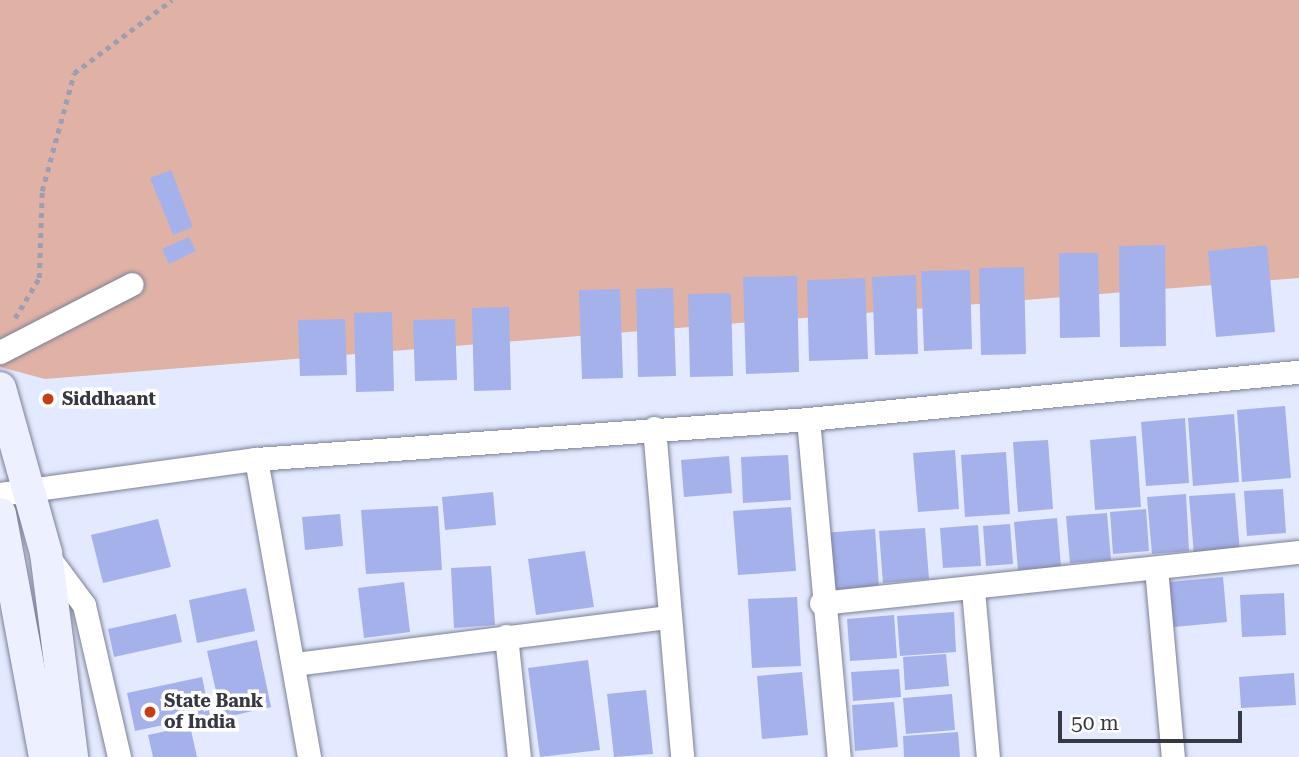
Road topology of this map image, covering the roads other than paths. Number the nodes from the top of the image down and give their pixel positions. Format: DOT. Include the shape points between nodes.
graph roads {
  1 [pos="132,284"];
  2 [pos="3,342"];
  3 [pos="1299,372"];
  4 [pos="0,388"];
  5 [pos="808,419"];
  6 [pos="654,428"];
  7 [pos="256,459"];
  8 [pos="14,491"];
  9 [pos="0,514"];
  10 [pos="1299,552"];
  11 [pos="46,553"];
  12 [pos="1156,568"];
  13 [pos="973,590"];
  14 [pos="821,603"];
  15 [pos="667,617"];
  16 [pos="506,636"];
  17 [pos="295,664"];
  18 [pos="45,757"];
  19 [pos="72,757"];
  20 [pos="119,757"];
  21 [pos="309,757"];
  22 [pos="519,757"];
  23 [pos="682,757"];
  24 [pos="839,757"];
  25 [pos="988,757"];
  26 [pos="1173,757"];
  1 -- 2 [label="street"];
  3 -- 5 [label="street"];
  4 -- 8 [label="street"];
  5 -- 6 [label="street"];
  5 -- 14 [label="street"];
  6 -- 7 [label="street"];
  6 -- 15 [label="street"];
  7 -- 8 [label="street"];
  7 -- 17 [label="street"];
  8 -- 11 [label="street"];
  9 -- 18 [label="street"];
  10 -- 12 [label="street"];
  11 -- 19 [label="street"];
  11 -- 20 [label="street" via="84,605"];
  12 -- 13 [label="street"];
  12 -- 26 [label="street"];
  13 -- 14 [label="street"];
  13 -- 25 [label="street"];
  14 -- 24 [label="street"];
  15 -- 16 [label="street"];
  15 -- 23 [label="street"];
  16 -- 17 [label="street"];
  16 -- 22 [label="street"];
  17 -- 21 [label="street"];
}
